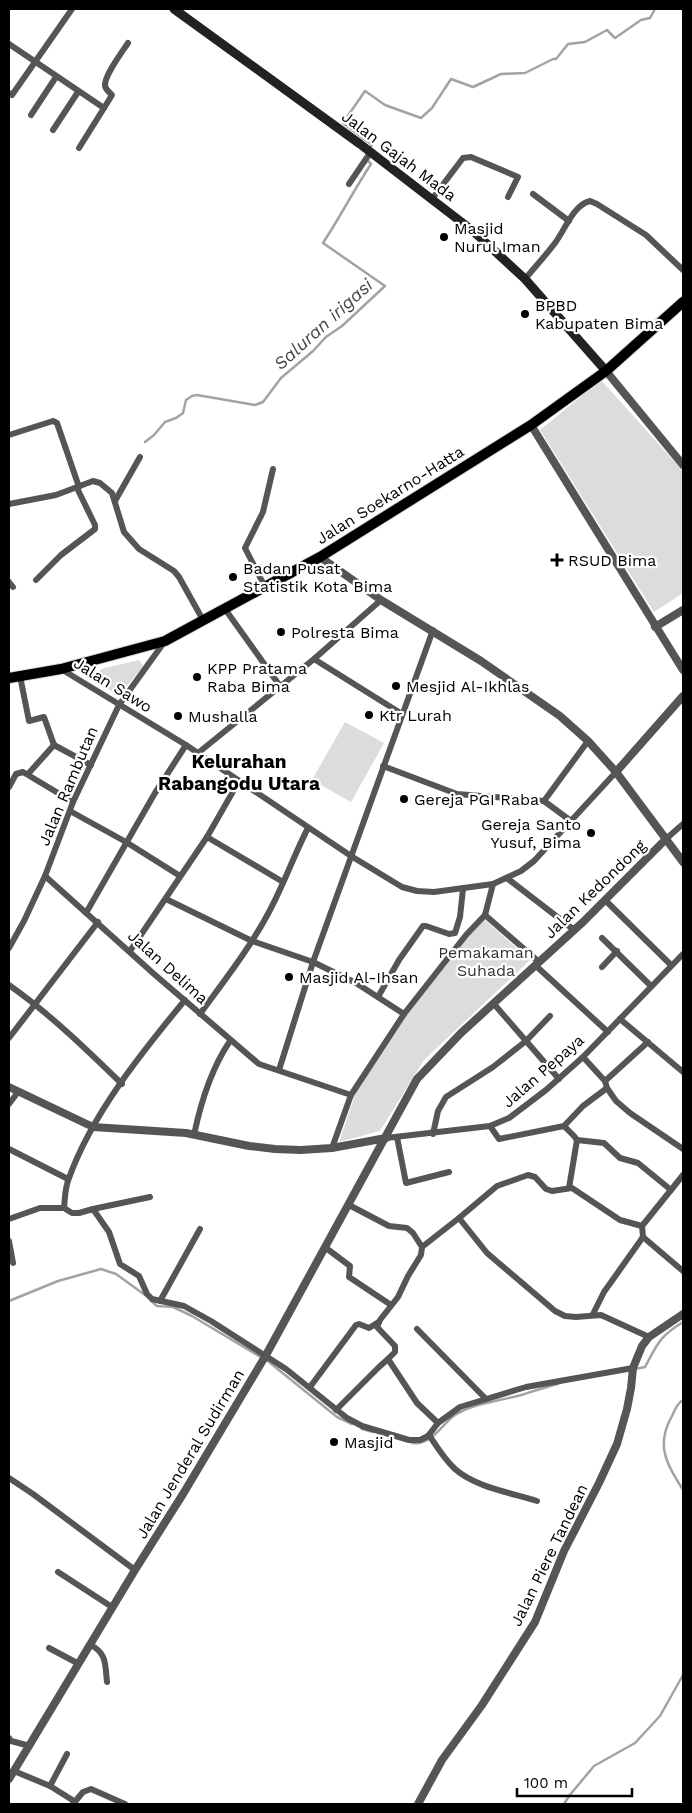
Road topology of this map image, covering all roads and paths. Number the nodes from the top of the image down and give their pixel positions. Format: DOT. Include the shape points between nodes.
graph roads {
  1 [pos="72,9"];
  2 [pos="174,9"];
  3 [pos="128,43"];
  4 [pos="10,46"];
  5 [pos="35,62"];
  6 [pos="56,77"];
  7 [pos="9,92"];
  8 [pos="78,92"];
  9 [pos="104,108"];
  10 [pos="30,115"];
  11 [pos="53,130"];
  12 [pos="79,148"];
  13 [pos="370,153"];
  14 [pos="349,184"];
  15 [pos="533,194"];
  16 [pos="508,197"];
  17 [pos="432,199"];
  18 [pos="569,221"];
  19 [pos="683,270"];
  20 [pos="525,278"];
  21 [pos="683,302"];
  22 [pos="606,371"];
  23 [pos="532,425"];
  24 [pos="9,435"];
  25 [pos="140,457"];
  26 [pos="683,465"];
  27 [pos="273,469"];
  28 [pos="78,488"];
  29 [pos="115,501"];
  30 [pos="9,504"];
  31 [pos="320,557"];
  32 [pos="36,580"];
  33 [pos="265,587"];
  34 [pos="382,600"];
  35 [pos="225,609"];
  36 [pos="683,610"];
  37 [pos="204,620"];
  38 [pos="655,627"];
  39 [pos="433,630"];
  40 [pos="165,641"];
  41 [pos="314,659"];
  42 [pos="61,669"];
  43 [pos="683,670"];
  44 [pos="20,676"];
  45 [pos="9,678"];
  46 [pos="280,686"];
  47 [pos="683,696"];
  48 [pos="119,705"];
  49 [pos="402,714"];
  50 [pos="588,741"];
  51 [pos="54,745"];
  52 [pos="186,745"];
  53 [pos="198,753"];
  54 [pos="91,765"];
  55 [pos="383,766"];
  56 [pos="616,772"];
  57 [pos="28,774"];
  58 [pos="239,781"];
  59 [pos="9,786"];
  60 [pos="544,801"];
  61 [pos="73,802"];
  62 [pos="70,811"];
  63 [pos="571,821"];
  64 [pos="683,824"];
  65 [pos="308,828"];
  66 [pos="208,837"];
  67 [pos="667,838"];
  68 [pos="126,842"];
  69 [pos="351,856"];
  70 [pos="683,862"];
  71 [pos="45,876"];
  72 [pos="180,876"];
  73 [pos="508,879"];
  74 [pos="283,882"];
  75 [pos="493,884"];
  76 [pos="463,889"];
  77 [pos="166,899"];
  78 [pos="605,900"];
  79 [pos="86,913"];
  80 [pos="485,915"];
  81 [pos="98,922"];
  82 [pos="573,930"];
  83 [pos="602,938"];
  84 [pos="252,940"];
  85 [pos="9,948"];
  86 [pos="130,951"];
  87 [pos="617,951"];
  88 [pos="683,954"];
  89 [pos="313,962"];
  90 [pos="537,963"];
  91 [pos="671,965"];
  92 [pos="602,967"];
  93 [pos="9,985"];
  94 [pos="651,986"];
  95 [pos="378,997"];
  96 [pos="185,1000"];
  97 [pos="35,1004"];
  98 [pos="494,1004"];
  99 [pos="200,1014"];
  100 [pos="404,1014"];
  101 [pos="550,1016"];
  102 [pos="620,1019"];
  103 [pos="608,1032"];
  104 [pos="9,1038"];
  105 [pos="230,1041"];
  106 [pos="526,1042"];
  107 [pos="648,1042"];
  108 [pos="583,1057"];
  109 [pos="278,1070"];
  110 [pos="683,1072"];
  111 [pos="559,1079"];
  112 [pos="122,1084"];
  113 [pos="606,1085"];
  114 [pos="9,1087"];
  115 [pos="18,1092"];
  116 [pos="351,1096"];
  117 [pos="9,1104"];
  118 [pos="93,1126"];
  119 [pos="490,1126"];
  120 [pos="564,1126"];
  121 [pos="433,1134"];
  122 [pos="194,1135"];
  123 [pos="396,1137"];
  124 [pos="386,1138"];
  125 [pos="577,1140"];
  126 [pos="332,1148"];
  127 [pos="9,1149"];
  128 [pos="683,1149"];
  129 [pos="449,1172"];
  130 [pos="68,1179"];
  131 [pos="682,1179"];
  132 [pos="569,1188"];
  133 [pos="670,1190"];
  134 [pos="150,1197"];
  135 [pos="349,1205"];
  136 [pos="64,1208"];
  137 [pos="93,1209"];
  138 [pos="459,1218"];
  139 [pos="9,1219"];
  140 [pos="642,1226"];
  141 [pos="200,1229"];
  142 [pos="643,1237"];
  143 [pos="9,1241"];
  144 [pos="422,1247"];
  145 [pos="326,1248"];
  146 [pos="13,1263"];
  147 [pos="683,1271"];
  148 [pos="160,1301"];
  149 [pos="390,1305"];
  150 [pos="593,1314"];
  151 [pos="683,1314"];
  152 [pos="377,1323"];
  153 [pos="416,1329"];
  154 [pos="649,1337"];
  155 [pos="266,1355"];
  156 [pos="388,1359"];
  157 [pos="633,1371"];
  158 [pos="310,1387"];
  159 [pos="486,1399"];
  160 [pos="336,1410"];
  161 [pos="438,1423"];
  162 [pos="429,1435"];
  163 [pos="10,1480"];
  164 [pos="537,1501"];
  165 [pos="135,1570"];
  166 [pos="58,1572"];
  167 [pos="112,1608"];
  168 [pos="91,1645"];
  169 [pos="50,1648"];
  170 [pos="79,1664"];
  171 [pos="107,1682"];
  172 [pos="9,1738"];
  173 [pos="30,1746"];
  174 [pos="67,1754"];
  175 [pos="14,1771"];
  176 [pos="9,1779"];
  177 [pos="50,1786"];
  178 [pos="74,1803"];
  179 [pos="125,1804"];
  180 [pos="418,1804"];
  1 -- 5 [label="street"];
  2 -- 13 [label="main road, Jalan Gajah Mada"];
  3 -- 9 [label="street" via="107,78 105,84 112,95"];
  4 -- 5 [label="street"];
  5 -- 6 [label="street"];
  5 -- 7 [label="street" via="12,95"];
  6 -- 8 [label="street"];
  6 -- 10 [label="street"];
  8 -- 9 [label="street"];
  8 -- 11 [label="street"];
  9 -- 12 [label="street"];
  13 -- 14 [label="street"];
  13 -- 17 [label="main road, Jalan Gajah Mada"];
  15 -- 18 [label="street"];
  16 -- 17 [label="street" via="518,178 471,157 463,158"];
  17 -- 20 [label="main road, Jalan Gajah Mada"];
  18 -- 19 [label="street" via="584,204 593,202 646,235"];
  18 -- 20 [label="street" via="557,241"];
  20 -- 22 [label="main road, Jalan Gajah Mada"];
  21 -- 22 [label="highway, Jalan Soekarno-Hatta"];
  22 -- 23 [label="highway, Jalan Soekarno-Hatta"];
  22 -- 26 [label="street"];
  23 -- 31 [label="highway, Jalan Soekarno-Hatta"];
  23 -- 38 [label="street"];
  24 -- 28 [label="street" via="56,422"];
  25 -- 29 [label="street"];
  27 -- 33 [label="street" via="263,512 245,548"];
  28 -- 29 [label="street" via="92,481 99,482 112,493"];
  28 -- 30 [label="street"];
  28 -- 32 [label="street" via="96,529 61,555"];
  29 -- 37 [label="street" via="124,532 139,549 174,571"];
  31 -- 33 [label="highway, Jalan Soekarno-Hatta"];
  31 -- 34 [label="street"];
  33 -- 35 [label="highway, Jalan Soekarno-Hatta"];
  34 -- 39 [label="street"];
  34 -- 41 [label="street"];
  35 -- 37 [label="highway, Jalan Soekarno-Hatta"];
  35 -- 46 [label="street"];
  36 -- 38 [label="street"];
  37 -- 40 [label="highway, Jalan Soekarno-Hatta"];
  38 -- 43 [label="street"];
  39 -- 49 [label="street"];
  39 -- 50 [label="street" via="560,716"];
  40 -- 42 [label="highway, Jalan Soekarno-Hatta"];
  40 -- 48 [label="street, Jalan Rambutan"];
  41 -- 46 [label="street"];
  41 -- 49 [label="street"];
  42 -- 44 [label="highway, Jalan Soekarno-Hatta"];
  42 -- 48 [label="street, Jalan Sawo"];
  44 -- 45 [label="highway, Jalan Soekarno-Hatta"];
  44 -- 51 [label="street" via="30,721 44,717"];
  46 -- 53 [label="street"];
  47 -- 56 [label="street"];
  48 -- 52 [label="street, Jalan Sawo"];
  48 -- 54 [label="street, Jalan Rambutan"];
  49 -- 55 [label="street"];
  50 -- 56 [label="street"];
  50 -- 60 [label="street"];
  51 -- 54 [label="street"];
  51 -- 57 [label="street"];
  52 -- 53 [label="street, Jalan Sawo"];
  52 -- 68 [label="street"];
  53 -- 58 [label="street, Jalan Sawo"];
  54 -- 61 [label="street, Jalan Rambutan"];
  55 -- 60 [label="street" via="456,794"];
  55 -- 69 [label="street"];
  56 -- 63 [label="street, Jalan Sawo"];
  56 -- 67 [label="street"];
  57 -- 59 [label="street" via="18,773"];
  57 -- 61 [label="street"];
  58 -- 65 [label="street, Jalan Sawo"];
  58 -- 66 [label="street"];
  60 -- 63 [label="street"];
  61 -- 62 [label="street, Jalan Rambutan"];
  62 -- 68 [label="street"];
  62 -- 71 [label="street, Jalan Rambutan"];
  63 -- 73 [label="street, Jalan Sawo" via="534,861"];
  64 -- 67 [label="street"];
  65 -- 69 [label="street, Jalan Sawo"];
  65 -- 74 [label="street"];
  66 -- 72 [label="street"];
  66 -- 74 [label="street"];
  67 -- 70 [label="street"];
  67 -- 78 [label="street, Jalan Kedondong"];
  68 -- 72 [label="street"];
  68 -- 79 [label="street"];
  69 -- 76 [label="street, Jalan Sawo" via="402,887 434,892"];
  69 -- 89 [label="street"];
  71 -- 79 [label="street, Jalan Delima"];
  71 -- 85 [label="street, Jalan Rambutan"];
  72 -- 77 [label="street"];
  73 -- 75 [label="street, Jalan Sawo"];
  73 -- 82 [label="street"];
  74 -- 84 [label="street"];
  75 -- 76 [label="street, Jalan Sawo"];
  75 -- 80 [label="street"];
  76 -- 95 [label="street" via="455,933 423,926"];
  77 -- 84 [label="street"];
  77 -- 86 [label="street"];
  78 -- 82 [label="street, Jalan Kedondong"];
  78 -- 91 [label="street"];
  79 -- 81 [label="street, Jalan Delima"];
  80 -- 90 [label="street"];
  80 -- 100 [label="street"];
  81 -- 86 [label="street, Jalan Delima"];
  81 -- 97 [label="street"];
  82 -- 90 [label="street, Jalan Kedondong"];
  83 -- 87 [label="street"];
  84 -- 89 [label="street"];
  84 -- 99 [label="street"];
  86 -- 96 [label="street, Jalan Delima"];
  87 -- 92 [label="street"];
  87 -- 94 [label="street"];
  88 -- 91 [label="street, Jalan Pepaya"];
  89 -- 95 [label="street"];
  89 -- 109 [label="street"];
  90 -- 98 [label="street, Jalan Kedondong"];
  90 -- 103 [label="street"];
  91 -- 94 [label="street, Jalan Pepaya"];
  93 -- 97 [label="street"];
  94 -- 102 [label="street, Jalan Pepaya"];
  95 -- 100 [label="street"];
  96 -- 99 [label="street, Jalan Delima"];
  96 -- 112 [label="street"];
  97 -- 104 [label="street"];
  97 -- 112 [label="street"];
  98 -- 106 [label="street"];
  98 -- 124 [label="street, Jalan Kedondong" via="417,1079"];
  99 -- 105 [label="street, Jalan Delima"];
  100 -- 116 [label="street"];
  101 -- 106 [label="street"];
  102 -- 103 [label="street, Jalan Pepaya"];
  102 -- 107 [label="street"];
  103 -- 108 [label="street, Jalan Pepaya"];
  105 -- 109 [label="street, Jalan Delima" via="259,1064"];
  105 -- 122 [label="street" via="209,1080"];
  106 -- 111 [label="street"];
  106 -- 121 [label="street" via="446,1097 438,1111"];
  107 -- 110 [label="street"];
  107 -- 113 [label="street"];
  108 -- 111 [label="street, Jalan Pepaya"];
  108 -- 113 [label="street"];
  109 -- 116 [label="street, Jalan Delima"];
  111 -- 119 [label="street, Jalan Pepaya" via="509,1118"];
  112 -- 118 [label="street"];
  113 -- 120 [label="street"];
  113 -- 128 [label="street" via="616,1101 630,1113"];
  114 -- 115 [label="street"];
  115 -- 117 [label="street"];
  115 -- 118 [label="street"];
  116 -- 126 [label="street"];
  118 -- 122 [label="street"];
  118 -- 130 [label="street"];
  119 -- 120 [label="street" via="499,1139"];
  119 -- 121 [label="street, Jalan Pepaya"];
  120 -- 125 [label="street"];
  121 -- 123 [label="street, Jalan Pepaya"];
  122 -- 126 [label="street" via="275,1149"];
  123 -- 124 [label="street, Jalan Pepaya"];
  123 -- 129 [label="street" via="406,1183"];
  124 -- 126 [label="street"];
  124 -- 135 [label="street, Jalan Jenderal Sudirman"];
  125 -- 132 [label="street"];
  125 -- 133 [label="street" via="604,1142 620,1158 638,1163"];
  127 -- 130 [label="street"];
  130 -- 136 [label="street"];
  131 -- 133 [label="street"];
  132 -- 138 [label="street" via="546,1189 535,1177 524,1176 497,1186"];
  132 -- 140 [label="street" via="620,1220"];
  133 -- 140 [label="street"];
  134 -- 137 [label="street"];
  135 -- 144 [label="street" via="389,1226 407,1228"];
  135 -- 145 [label="street, Jalan Jenderal Sudirman"];
  136 -- 137 [label="street" via="72,1213"];
  136 -- 139 [label="street" via="40,1208"];
  137 -- 148 [label="street" via="109,1232 120,1264 139,1276 147,1294"];
  138 -- 144 [label="street"];
  138 -- 150 [label="street" via="488,1253 556,1311 576,1317"];
  140 -- 142 [label="street"];
  141 -- 148 [label="street"];
  142 -- 147 [label="street"];
  142 -- 150 [label="street" via="604,1292"];
  143 -- 146 [label="street"];
  144 -- 149 [label="street" via="421,1255 398,1297"];
  145 -- 149 [label="street" via="350,1266 349,1277"];
  145 -- 155 [label="street, Jalan Jenderal Sudirman"];
  148 -- 155 [label="street" via="184,1306"];
  149 -- 152 [label="street"];
  150 -- 154 [label="street"];
  151 -- 154 [label="street, Jalan Piere Tandean"];
  152 -- 156 [label="street" via="378,1330 395,1346 395,1352"];
  152 -- 158 [label="street" via="369,1328 356,1326"];
  153 -- 159 [label="street"];
  154 -- 157 [label="street, Jalan Piere Tandean" via="642,1346"];
  155 -- 158 [label="street"];
  155 -- 165 [label="street, Jalan Jenderal Sudirman"];
  156 -- 160 [label="street"];
  156 -- 161 [label="street" via="417,1403"];
  157 -- 159 [label="street" via="593,1374 526,1387"];
  157 -- 180 [label="street, Jalan Piere Tandean" via="617,1444 564,1551 534,1622 482,1705 442,1760"];
  158 -- 160 [label="street"];
  159 -- 161 [label="street" via="460,1407"];
  160 -- 162 [label="street" via="362,1426 409,1440 420,1440"];
  161 -- 162 [label="street"];
  162 -- 164 [label="street" via="446,1459 475,1482"];
  163 -- 165 [label="street" via="34,1494"];
  165 -- 167 [label="street, Jalan Jenderal Sudirman"];
  166 -- 167 [label="street"];
  167 -- 168 [label="street, Jalan Jenderal Sudirman"];
  168 -- 170 [label="street, Jalan Jenderal Sudirman"];
  168 -- 171 [label="street" via="104,1656"];
  169 -- 170 [label="street"];
  170 -- 173 [label="street, Jalan Jenderal Sudirman"];
  172 -- 173 [label="street"];
  173 -- 175 [label="street, Jalan Jenderal Sudirman"];
  174 -- 177 [label="street"];
  175 -- 176 [label="street, Jalan Jenderal Sudirman"];
  175 -- 177 [label="street"];
  177 -- 178 [label="street"];
  178 -- 179 [label="street" via="83,1792 91,1789"];
}
